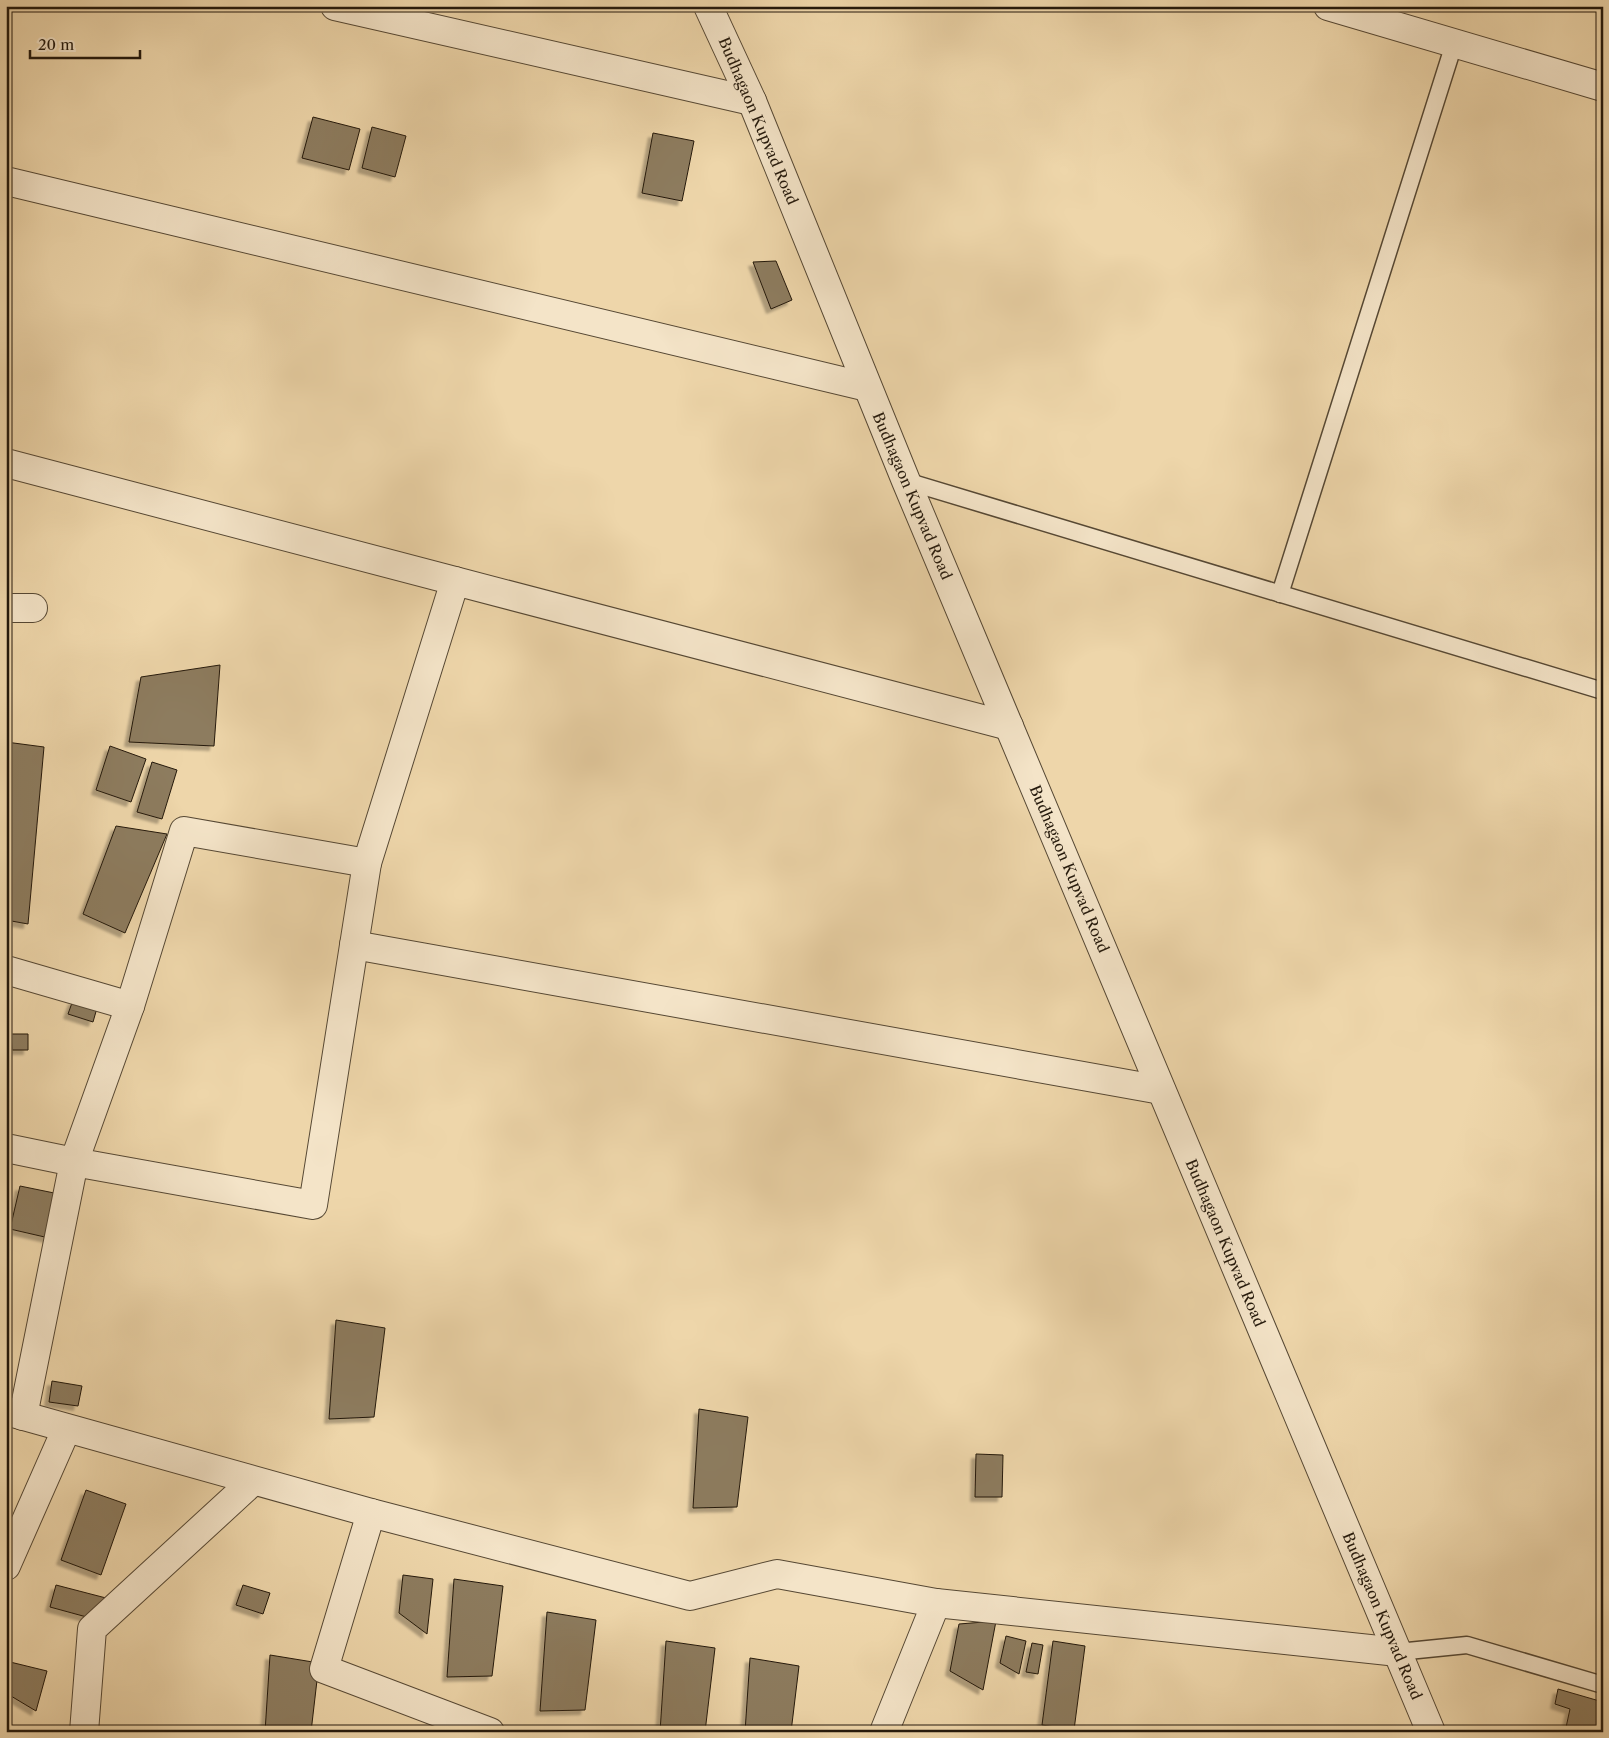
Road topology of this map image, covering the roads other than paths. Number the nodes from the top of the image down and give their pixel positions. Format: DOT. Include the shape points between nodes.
graph roads {
  1 [pos="335,6"];
  2 [pos="708,6"];
  3 [pos="1328,6"];
  4 [pos="1454,44"];
  5 [pos="1603,87"];
  6 [pos="752,101"];
  7 [pos="6,181"];
  8 [pos="867,387"];
  9 [pos="6,463"];
  10 [pos="906,481"];
  11 [pos="455,581"];
  12 [pos="1280,594"];
  13 [pos="6,608"];
  14 [pos="33,608"];
  15 [pos="1603,692"];
  16 [pos="1009,726"];
  17 [pos="367,863"];
  18 [pos="354,945"];
  19 [pos="6,970"];
  20 [pos="130,1006"];
  21 [pos="1161,1090"];
  22 [pos="6,1148"];
  23 [pos="74,1162"];
  24 [pos="15,1414"];
  25 [pos="66,1430"];
  26 [pos="252,1481"];
  27 [pos="371,1513"];
  28 [pos="6,1566"];
  29 [pos="936,1603"];
  30 [pos="1398,1652"];
  31 [pos="1603,1685"];
  32 [pos="84,1732"];
  33 [pos="490,1732"];
  34 [pos="884,1732"];
  35 [pos="1431,1732"];
  1 -- 6 [label="street"];
  2 -- 6 [label="street, Budhagaon Kupvad Road"];
  3 -- 4 [label="street"];
  4 -- 5 [label="street"];
  4 -- 12 [label="lane"];
  6 -- 8 [label="street, Budhagaon Kupvad Road"];
  7 -- 8 [label="street"];
  8 -- 10 [label="street, Budhagaon Kupvad Road"];
  9 -- 11 [label="street"];
  10 -- 12 [label="lane"];
  10 -- 16 [label="street, Budhagaon Kupvad Road"];
  11 -- 16 [label="street"];
  11 -- 17 [label="street"];
  12 -- 15 [label="lane"];
  13 -- 14 [label="street"];
  16 -- 21 [label="street, Budhagaon Kupvad Road"];
  17 -- 18 [label="street"];
  17 -- 20 [label="street" via="184,831"];
  18 -- 21 [label="street"];
  18 -- 23 [label="street" via="313,1205"];
  19 -- 20 [label="street"];
  20 -- 23 [label="street"];
  21 -- 30 [label="street, Budhagaon Kupvad Road"];
  22 -- 23 [label="street"];
  23 -- 24 [label="street"];
  24 -- 25 [label="street"];
  25 -- 26 [label="street"];
  25 -- 28 [label="street"];
  26 -- 27 [label="street"];
  26 -- 32 [label="street" via="92,1629"];
  27 -- 29 [label="street" via="690,1596 777,1574"];
  27 -- 33 [label="street" via="324,1669"];
  29 -- 30 [label="street"];
  29 -- 34 [label="street"];
  30 -- 31 [label="lane" via="1467,1645"];
  30 -- 35 [label="street, Budhagaon Kupvad Road"];
}
